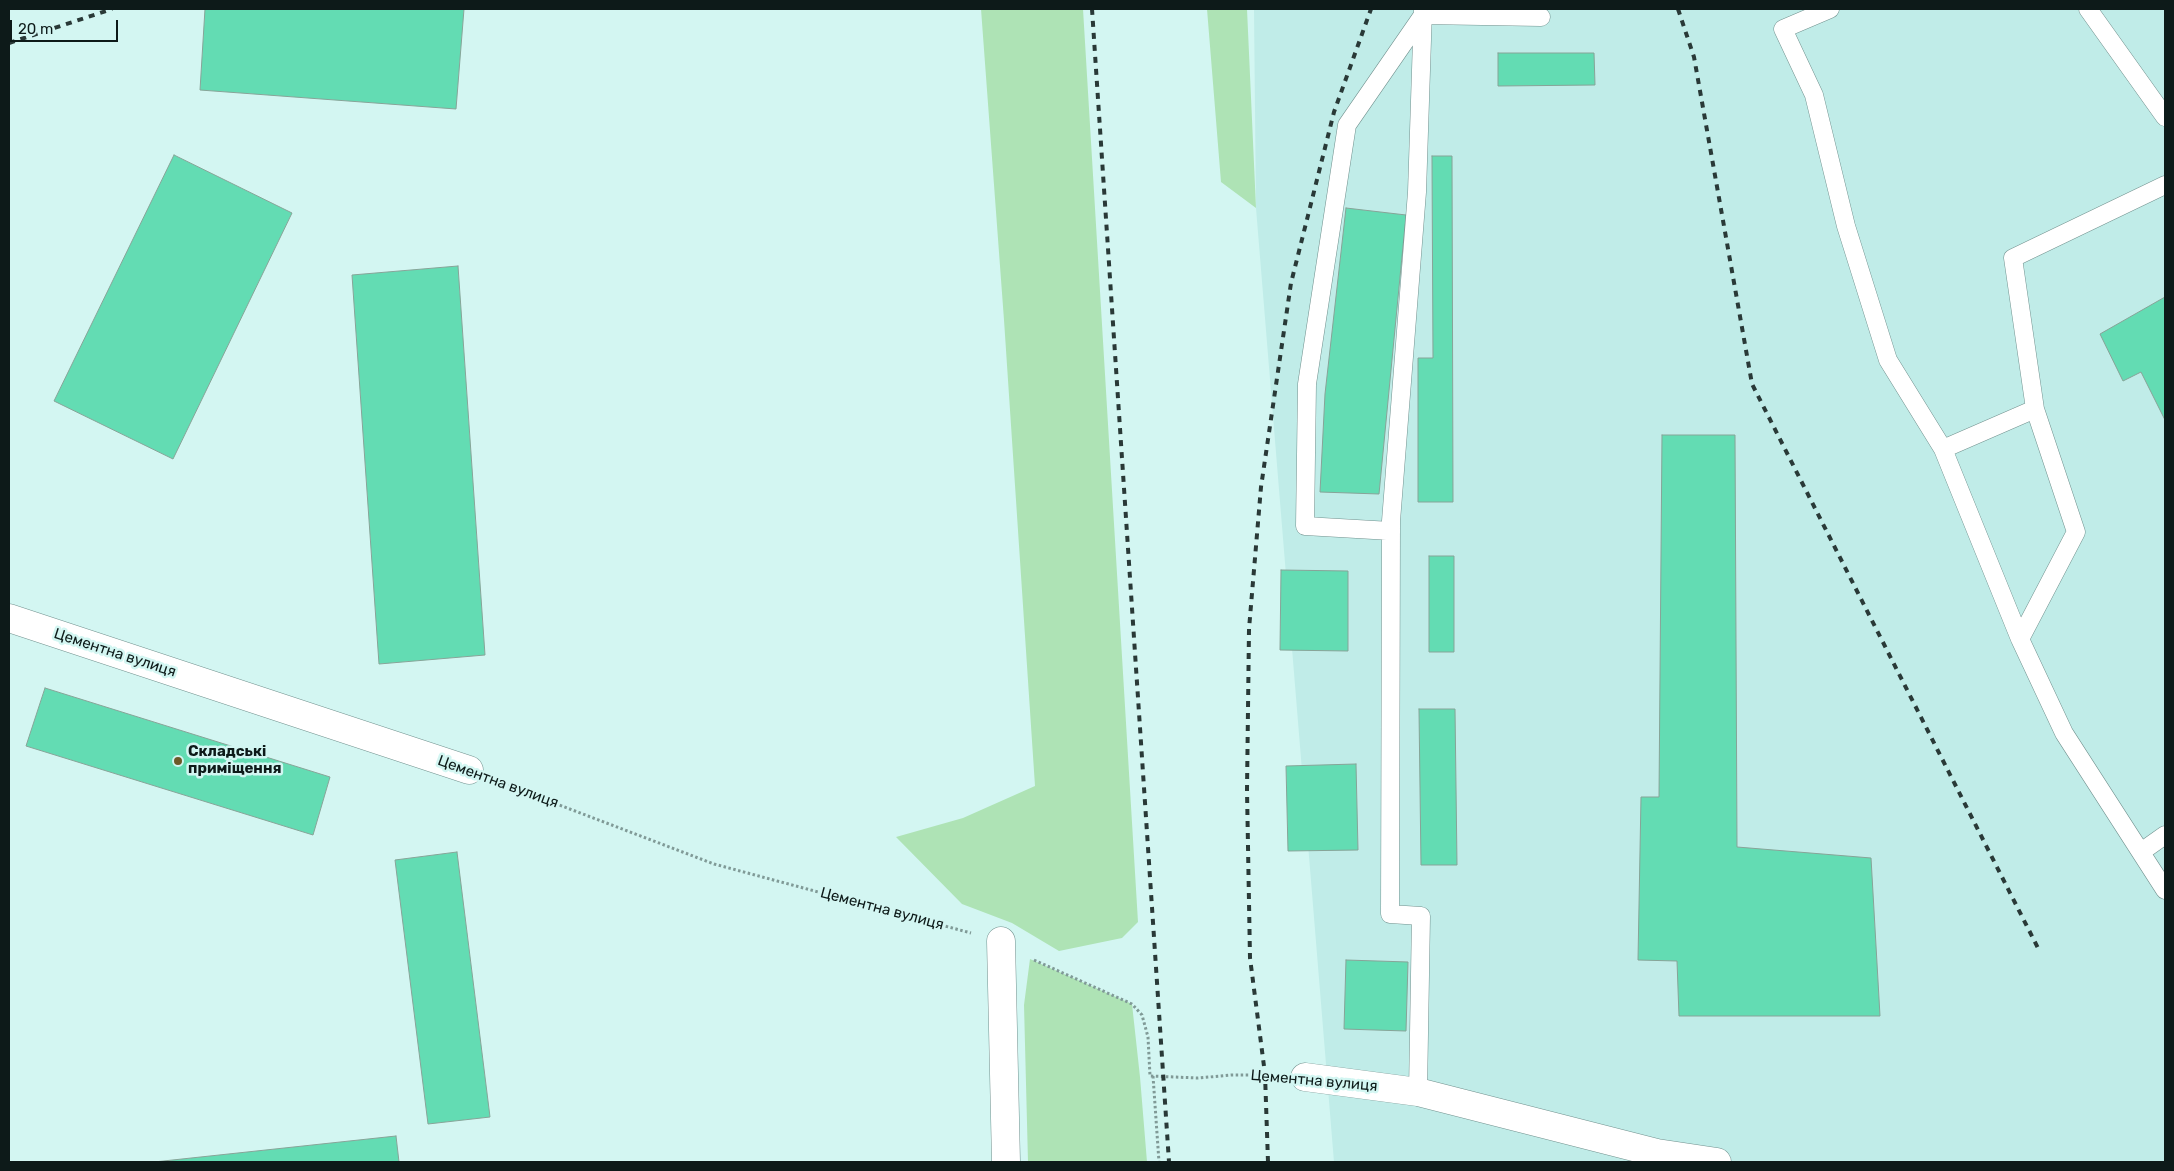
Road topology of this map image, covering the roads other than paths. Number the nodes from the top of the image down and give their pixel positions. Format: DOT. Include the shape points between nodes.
graph roads {
  1 [pos="1830,9"];
  2 [pos="2088,9"];
  3 [pos="1419,11"];
  4 [pos="1541,17"];
  5 [pos="2165,118"];
  6 [pos="2165,184"];
  7 [pos="2035,409"];
  8 [pos="1943,449"];
  9 [pos="1391,531"];
  10 [pos="9,618"];
  11 [pos="2020,639"];
  12 [pos="469,770"];
  13 [pos="2165,835"];
  14 [pos="2141,852"];
  15 [pos="2165,890"];
  16 [pos="1001,941"];
  17 [pos="1305,1077"];
  18 [pos="1418,1092"];
  19 [pos="1657,1158"];
  20 [pos="1006,1162"];
  21 [pos="1717,1162"];
  1 -- 8 [label="lane" via="1783,29 1814,95 1846,226 1888,360"];
  2 -- 5 [label="lane"];
  3 -- 4 [label="lane"];
  3 -- 9 [label="lane" via="1418,192"];
  3 -- 9 [label="lane" via="1347,125 1307,384 1304,526"];
  6 -- 7 [label="lane" via="2013,258"];
  7 -- 8 [label="lane"];
  7 -- 11 [label="lane" via="2076,532"];
  8 -- 11 [label="lane"];
  9 -- 18 [label="lane" via="1390,914 1421,916"];
  10 -- 12 [label="street, Цементна вулиця"];
  11 -- 14 [label="lane" via="2064,733"];
  13 -- 14 [label="lane"];
  14 -- 15 [label="lane"];
  16 -- 20 [label="street"];
  17 -- 18 [label="street, Цементна вулиця"];
  18 -- 19 [label="street, Цементна вулиця"];
  19 -- 21 [label="street, Цементна вулиця"];
}
